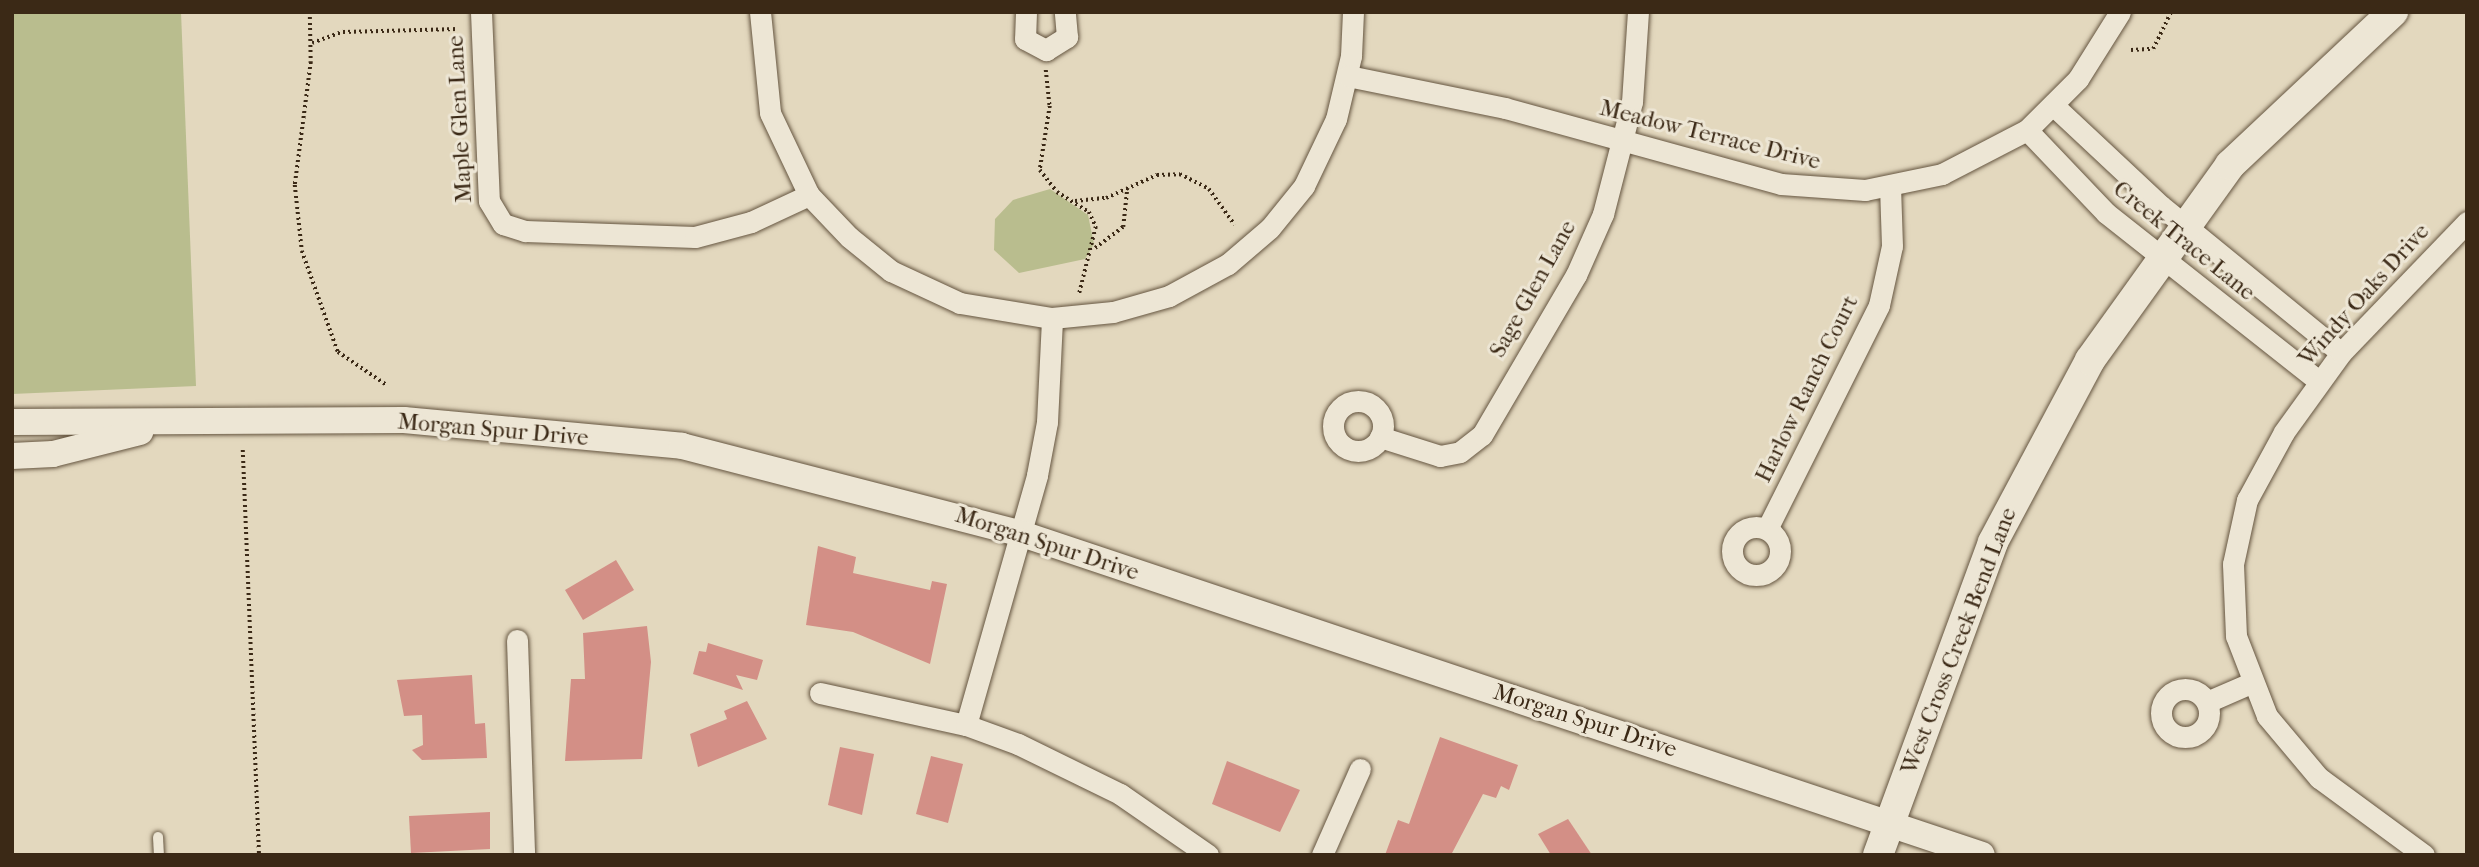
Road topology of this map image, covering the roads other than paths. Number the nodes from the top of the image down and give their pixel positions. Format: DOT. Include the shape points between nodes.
graph roads {
  1 [pos="481,12"];
  2 [pos="760,12"];
  3 [pos="1026,12"];
  4 [pos="1065,12"];
  5 [pos="1353,12"];
  6 [pos="1638,12"];
  7 [pos="2120,12"];
  8 [pos="2393,12"];
  9 [pos="1348,76"];
  10 [pos="2054,106"];
  11 [pos="2027,130"];
  12 [pos="1625,143"];
  13 [pos="1890,187"];
  14 [pos="809,195"];
  15 [pos="2467,222"];
  16 [pos="2185,225"];
  17 [pos="2161,257"];
  18 [pos="1052,318"];
  19 [pos="2341,353"];
  20 [pos="2319,382"];
  21 [pos="12,422"];
  22 [pos="172,424"];
  23 [pos="1380,437"];
  24 [pos="12,456"];
  25 [pos="1767,528"];
  26 [pos="1022,534"];
  27 [pos="517,640"];
  28 [pos="2251,682"];
  29 [pos="820,692"];
  30 [pos="2207,702"];
  31 [pos="966,725"];
  32 [pos="1360,769"];
  33 [pos="1891,821"];
  34 [pos="158,837"];
  35 [pos="159,855"];
  36 [pos="524,855"];
  37 [pos="1208,855"];
  38 [pos="1322,855"];
  39 [pos="1878,855"];
  40 [pos="1982,855"];
  41 [pos="2424,855"];
  1 -- 14 [label="street, Maple Glen Lane" via="489,197 498,220 525,231 685,238 751,222"];
  2 -- 14 [label="street" via="770,113"];
  3 -- 4 [label="street" via="1025,39 1045,50 1067,37"];
  5 -- 9 [label="street"];
  6 -- 12 [label="street, Sage Glen Lane"];
  7 -- 10 [label="street, Meadow Terrace Drive"];
  8 -- 16 [label="main road, West Cross Creek Bend Lane" via="2230,166"];
  9 -- 12 [label="street, Meadow Terrace Drive" via="1505,108"];
  9 -- 18 [label="street" via="1329,137 1304,186 1242,254 1200,282 1152,302"];
  10 -- 11 [label="street, Meadow Terrace Drive"];
  10 -- 16 [label="street, Creek Trace Lane"];
  11 -- 13 [label="street, Meadow Terrace Drive" via="1963,166"];
  11 -- 17 [label="street, Creek Trace Lane" via="2085,193"];
  12 -- 13 [label="street, Meadow Terrace Drive" via="1800,187"];
  12 -- 23 [label="street, Sage Glen Lane" via="1591,244 1482,435 1460,452 1440,456"];
  13 -- 25 [label="street, Harlow Ranch Court" via="1892,246 1879,305"];
  14 -- 18 [label="street" via="860,247 906,279 981,310"];
  15 -- 19 [label="street, Windy Oaks Drive"];
  16 -- 17 [label="main road, West Cross Creek Bend Lane"];
  16 -- 19 [label="street, Creek Trace Lane"];
  17 -- 20 [label="street, Creek Trace Lane"];
  17 -- 33 [label="main road, West Cross Creek Bend Lane" via="2090,359 1993,542"];
  18 -- 26 [label="street" via="1048,422"];
  19 -- 20 [label="street, Windy Oaks Drive"];
  20 -- 28 [label="street, Windy Oaks Drive" via="2261,470 2236,540 2233,612"];
  21 -- 22 [label="street, Morgan Spur Drive"];
  22 -- 24 [label="street, Morgan Spur Drive" via="54,454"];
  22 -- 26 [label="street, Morgan Spur Drive" via="404,420 682,446"];
  26 -- 31 [label="street"];
  26 -- 33 [label="street, Morgan Spur Drive"];
  27 -- 36 [label="street"];
  28 -- 30 [label="street"];
  28 -- 41 [label="street, Windy Oaks Drive" via="2267,716 2308,767"];
  29 -- 31 [label="street"];
  31 -- 37 [label="street" via="1110,788"];
  32 -- 38 [label="street"];
  33 -- 39 [label="main road, West Cross Creek Bend Lane"];
  33 -- 40 [label="street, Morgan Spur Drive"];
  34 -- 35 [label="lane"];
}
